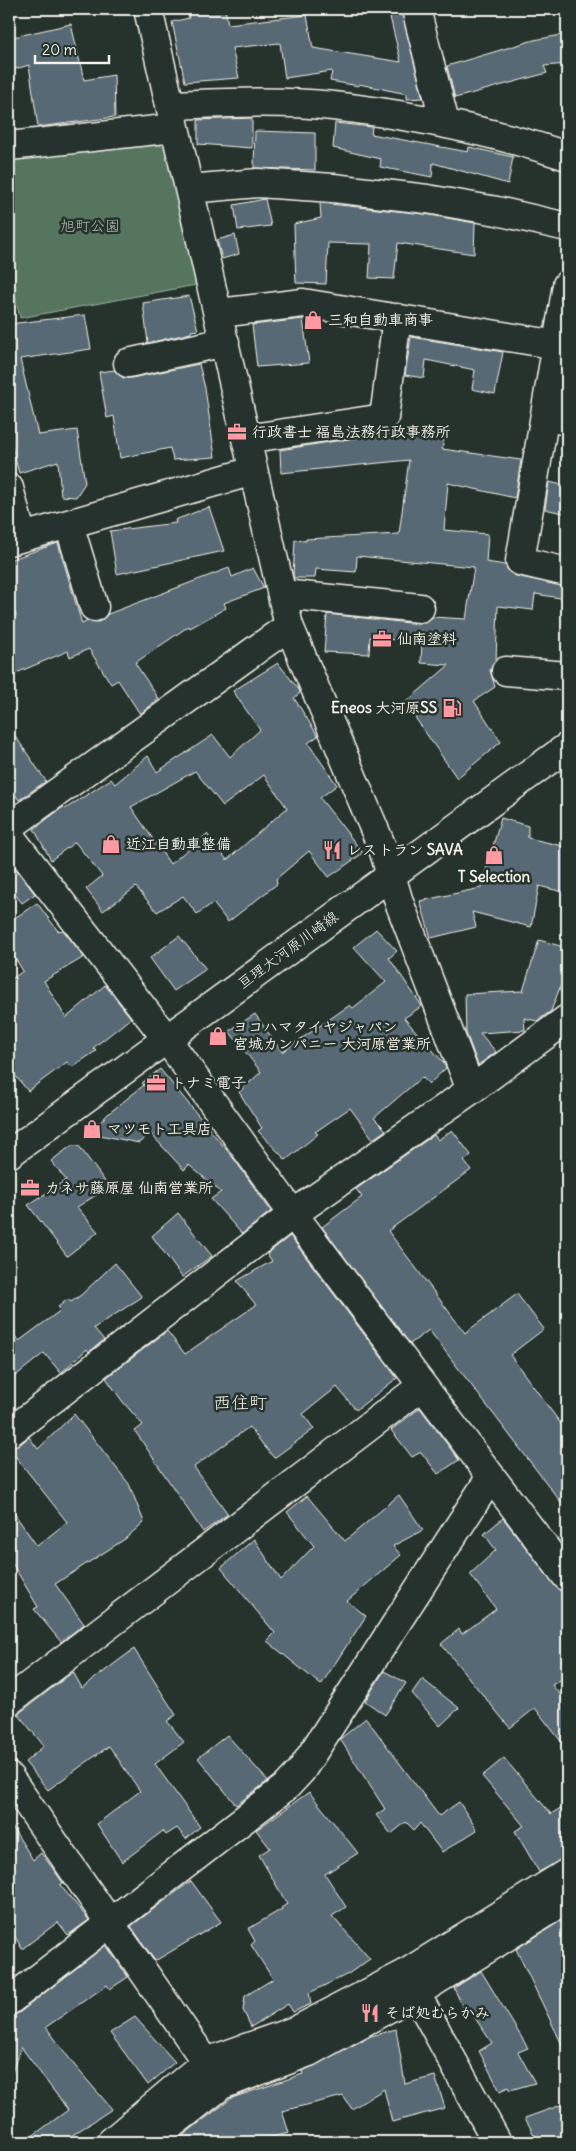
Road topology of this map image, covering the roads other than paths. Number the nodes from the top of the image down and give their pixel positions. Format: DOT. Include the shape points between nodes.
graph roads {
  1 [pos="148,9"];
  2 [pos="416,9"];
  3 [pos="172,116"];
  4 [pos="445,123"];
  5 [pos="9,146"];
  6 [pos="567,156"];
  7 [pos="189,189"];
  8 [pos="567,227"];
  9 [pos="567,285"];
  10 [pos="219,313"];
  11 [pos="397,318"];
  12 [pos="225,342"];
  13 [pos="557,344"];
  14 [pos="128,363"];
  15 [pos="556,418"];
  16 [pos="246,439"];
  17 [pos="253,471"];
  18 [pos="9,488"];
  19 [pos="69,524"];
  20 [pos="15,539"];
  21 [pos="567,572"];
  22 [pos="282,594"];
  23 [pos="94,607"];
  24 [pos="420,608"];
  25 [pos="289,626"];
  26 [pos="506,671"];
  27 [pos="567,676"];
  28 [pos="567,747"];
  29 [pos="9,828"];
  30 [pos="9,835"];
  31 [pos="391,876"];
  32 [pos="567,1018"];
  33 [pos="166,1038"];
  34 [pos="470,1090"];
  35 [pos="9,1154"];
  36 [pos="293,1214"];
  37 [pos="422,1386"];
  38 [pos="9,1432"];
  39 [pos="490,1478"];
  40 [pos="567,1577"];
  41 [pos="9,1700"];
  42 [pos="9,1777"];
  43 [pos="567,1873"];
  44 [pos="567,1899"];
  45 [pos="110,1925"];
  46 [pos="411,1983"];
  47 [pos="9,2001"];
  48 [pos="206,2062"];
  49 [pos="222,2085"];
  50 [pos="111,2142"];
  51 [pos="149,2142"];
  52 [pos="497,2142"];
  1 -- 3 [label="street"];
  2 -- 4 [label="street"];
  3 -- 4 [label="street" via="240,102 332,106"];
  3 -- 5 [label="street"];
  3 -- 7 [label="street"];
  4 -- 6 [label="street"];
  7 -- 8 [label="street" via="258,184 333,188 427,199"];
  7 -- 10 [label="street"];
  9 -- 13 [label="street"];
  10 -- 11 [label="street" via="303,303"];
  10 -- 12 [label="street"];
  11 -- 13 [label="street"];
  11 -- 16 [label="street" via="384,418"];
  12 -- 14 [label="street"];
  12 -- 16 [label="street"];
  13 -- 15 [label="street"];
  15 -- 21 [label="street" via="520,561"];
  16 -- 17 [label="street"];
  17 -- 19 [label="street"];
  17 -- 22 [label="street"];
  18 -- 20 [label="street"];
  19 -- 20 [label="street"];
  19 -- 23 [label="street"];
  22 -- 24 [label="street"];
  22 -- 25 [label="street"];
  25 -- 29 [label="street"];
  25 -- 31 [label="street" via="384,852"];
  26 -- 27 [label="street"];
  28 -- 31 [label="street, 亘理大河原川崎線"];
  30 -- 33 [label="street"];
  31 -- 33 [label="street, 亘理大河原川崎線"];
  31 -- 34 [label="street"];
  32 -- 34 [label="street"];
  33 -- 35 [label="street, 亘理大河原川崎線"];
  33 -- 36 [label="street"];
  34 -- 36 [label="street"];
  36 -- 37 [label="street"];
  36 -- 38 [label="street"];
  37 -- 39 [label="street"];
  37 -- 41 [label="street"];
  39 -- 40 [label="street"];
  39 -- 45 [label="street" via="301,1771 288,1786"];
  42 -- 45 [label="street"];
  43 -- 46 [label="street"];
  44 -- 46 [label="street"];
  45 -- 47 [label="street"];
  45 -- 48 [label="street"];
  46 -- 48 [label="street" via="298,2030"];
  46 -- 49 [label="street" via="309,2052"];
  46 -- 52 [label="street"];
  48 -- 49 [label="street"];
  48 -- 50 [label="street"];
  49 -- 51 [label="street"];
}
